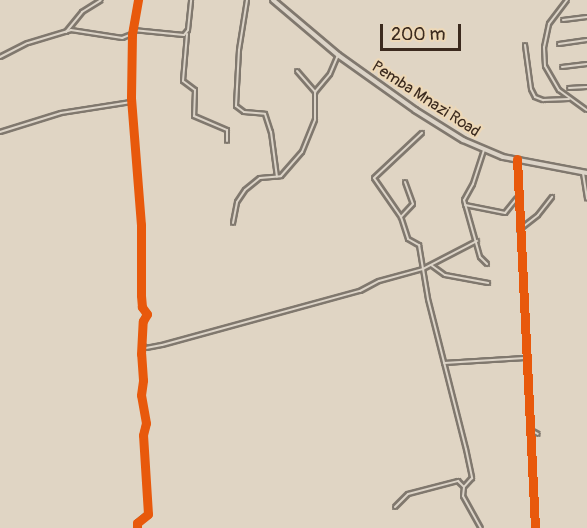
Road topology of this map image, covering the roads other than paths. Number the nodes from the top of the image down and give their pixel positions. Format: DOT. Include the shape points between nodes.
graph roads {
  1 [pos="98,0"];
  2 [pos="138,0"];
  3 [pos="191,0"];
  4 [pos="247,0"];
  5 [pos="273,0"];
  6 [pos="567,0"];
  7 [pos="587,17"];
  8 [pos="563,20"];
  9 [pos="66,32"];
  10 [pos="133,32"];
  11 [pos="187,34"];
  12 [pos="587,40"];
  13 [pos="559,44"];
  14 [pos="525,45"];
  15 [pos="338,55"];
  16 [pos="0,57"];
  17 [pos="587,64"];
  18 [pos="562,67"];
  19 [pos="297,71"];
  20 [pos="587,87"];
  21 [pos="569,88"];
  22 [pos="315,92"];
  23 [pos="569,99"];
  24 [pos="131,102"];
  25 [pos="587,110"];
  26 [pos="0,132"];
  27 [pos="422,133"];
  28 [pos="227,141"];
  29 [pos="484,150"];
  30 [pos="517,159"];
  31 [pos="585,173"];
  32 [pos="277,177"];
  33 [pos="405,182"];
  34 [pos="552,197"];
  35 [pos="518,198"];
  36 [pos="587,199"];
  37 [pos="465,205"];
  38 [pos="401,217"];
  39 [pos="233,223"];
  40 [pos="519,230"];
  41 [pos="477,241"];
  42 [pos="487,264"];
  43 [pos="431,265"];
  44 [pos="423,269"];
  45 [pos="488,283"];
  46 [pos="141,344"];
  47 [pos="525,358"];
  48 [pos="444,363"];
  49 [pos="529,429"];
  50 [pos="538,434"];
  51 [pos="464,487"];
  52 [pos="394,507"];
  53 [pos="136,528"];
  54 [pos="481,528"];
  55 [pos="535,528"];
  1 -- 9 [label="street"];
  2 -- 10 [label="street"];
  3 -- 11 [label="street"];
  4 -- 32 [label="street" via="236,106 244,112 265,114"];
  5 -- 15 [label="main road, Pemba Mnazi Road"];
  6 -- 23 [label="street" via="549,24 544,47 548,75"];
  7 -- 8 [label="street"];
  9 -- 10 [label="street" via="76,30 122,38"];
  9 -- 16 [label="street" via="28,43"];
  10 -- 11 [label="street"];
  10 -- 24 [label="street"];
  11 -- 28 [label="street" via="183,81 195,90 194,116 227,130"];
  12 -- 13 [label="street"];
  14 -- 23 [label="street" via="535,97"];
  15 -- 22 [label="street" via="330,74"];
  15 -- 29 [label="main road, Pemba Mnazi Road" via="424,116"];
  17 -- 18 [label="street"];
  19 -- 22 [label="street"];
  20 -- 21 [label="street"];
  22 -- 32 [label="street" via="315,119 302,152"];
  23 -- 25 [label="street"];
  24 -- 26 [label="street" via="61,113"];
  24 -- 46 [label="street" via="141,225 141,295 147,314"];
  27 -- 38 [label="street" via="374,178"];
  29 -- 30 [label="main road, Pemba Mnazi Road"];
  29 -- 37 [label="street"];
  30 -- 31 [label="main road, Pemba Mnazi Road"];
  30 -- 35 [label="street"];
  31 -- 36 [label="street"];
  32 -- 39 [label="street" via="260,178 245,190 237,202"];
  33 -- 38 [label="street" via="412,204"];
  34 -- 40 [label="street"];
  35 -- 37 [label="street" via="505,213"];
  35 -- 40 [label="street"];
  37 -- 41 [label="street"];
  38 -- 44 [label="street" via="408,239 419,245"];
  40 -- 47 [label="street"];
  41 -- 42 [label="street" via="480,257"];
  41 -- 43 [label="street"];
  43 -- 44 [label="street"];
  43 -- 45 [label="street" via="447,275"];
  44 -- 46 [label="street" via="379,281 360,291 174,342 148,348"];
  44 -- 48 [label="street"];
  46 -- 53 [label="street" via="148,513"];
  47 -- 48 [label="street"];
  47 -- 49 [label="street"];
  48 -- 51 [label="street" via="472,478"];
  49 -- 50 [label="street"];
  49 -- 55 [label="street"];
  51 -- 52 [label="street" via="454,480 408,494"];
  51 -- 54 [label="street" via="463,496"];
}
